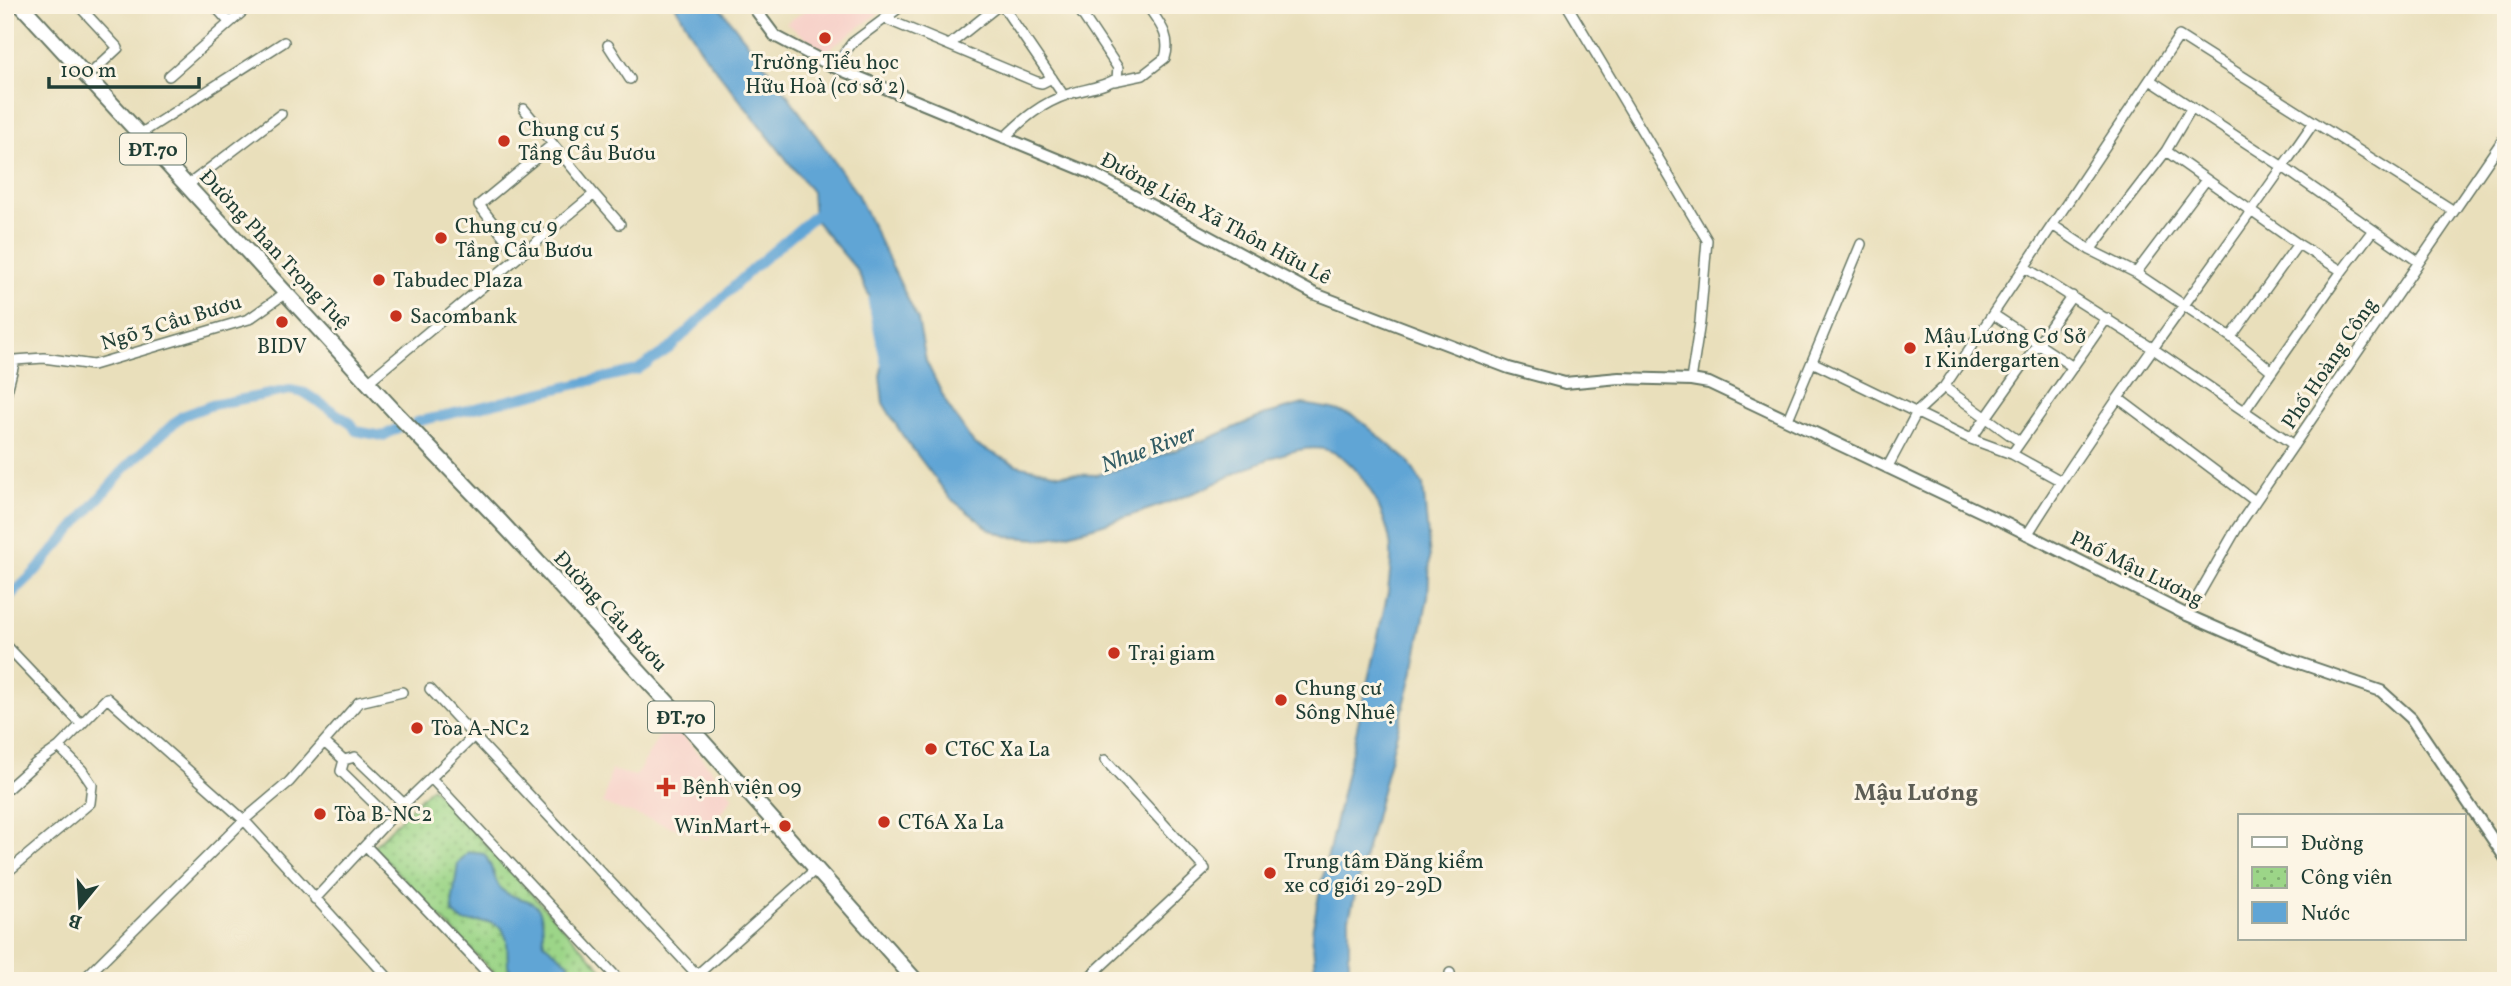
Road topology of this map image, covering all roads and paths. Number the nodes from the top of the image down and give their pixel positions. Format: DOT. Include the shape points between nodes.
graph roads {
  1 [pos="21,5"];
  2 [pos="78,5"];
  3 [pos="214,5"];
  4 [pos="250,5"];
  5 [pos="752,5"];
  6 [pos="903,5"];
  7 [pos="1000,5"];
  8 [pos="1076,5"];
  9 [pos="1147,5"];
  10 [pos="1567,5"];
  11 [pos="886,19"];
  12 [pos="229,22"];
  13 [pos="285,42"];
  14 [pos="948,45"];
  15 [pos="608,46"];
  16 [pos="834,68"];
  17 [pos="169,76"];
  18 [pos="87,77"];
  19 [pos="1052,78"];
  20 [pos="630,79"];
  21 [pos="1114,80"];
  22 [pos="2150,80"];
  23 [pos="1064,96"];
  24 [pos="2192,107"];
  25 [pos="524,109"];
  26 [pos="281,114"];
  27 [pos="2314,122"];
  28 [pos="140,134"];
  29 [pos="2506,135"];
  30 [pos="1004,138"];
  31 [pos="553,144"];
  32 [pos="2165,151"];
  33 [pos="2283,167"];
  34 [pos="2206,180"];
  35 [pos="188,186"];
  36 [pos="594,194"];
  37 [pos="2454,211"];
  38 [pos="2252,212"];
  39 [pos="620,224"];
  40 [pos="2054,226"];
  41 [pos="2373,230"];
  42 [pos="1861,244"];
  43 [pos="2298,244"];
  44 [pos="2090,250"];
  45 [pos="519,256"];
  46 [pos="2419,262"];
  47 [pos="2026,268"];
  48 [pos="2342,271"];
  49 [pos="2136,274"];
  50 [pos="287,292"];
  51 [pos="2072,296"];
  52 [pos="2184,307"];
  53 [pos="1994,315"];
  54 [pos="2107,318"];
  55 [pos="2231,337"];
  56 [pos="2039,343"];
  57 [pos="2152,348"];
  58 [pos="1812,362"];
  59 [pos="2073,367"];
  60 [pos="2272,371"];
  61 [pos="1691,380"];
  62 [pos="369,382"];
  63 [pos="1944,387"];
  64 [pos="2118,398"];
  65 [pos="5,399"];
  66 [pos="2245,410"];
  67 [pos="1917,412"];
  68 [pos="1987,417"];
  69 [pos="1788,419"];
  70 [pos="1971,439"];
  71 [pos="2020,442"];
  72 [pos="2294,445"];
  73 [pos="2012,454"];
  74 [pos="440,460"];
  75 [pos="1887,468"];
  76 [pos="2061,481"];
  77 [pos="2255,501"];
  78 [pos="2027,534"];
  79 [pos="2187,615"];
  80 [pos="5,644"];
  81 [pos="430,688"];
  82 [pos="402,692"];
  83 [pos="81,724"];
  84 [pos="474,736"];
  85 [pos="324,742"];
  86 [pos="59,747"];
  87 [pos="344,760"];
  88 [pos="1105,760"];
  89 [pos="431,778"];
  90 [pos="5,790"];
  91 [pos="404,804"];
  92 [pos="390,819"];
  93 [pos="244,820"];
  94 [pos="366,846"];
  95 [pos="2506,859"];
  96 [pos="816,869"];
  97 [pos="5,874"];
  98 [pos="315,899"];
  99 [pos="697,979"];
  100 [pos="82,981"];
  101 [pos="391,981"];
  102 [pos="495,981"];
  103 [pos="620,981"];
  104 [pos="916,981"];
  105 [pos="1085,981"];
  1 -- 18 [label="main road, Đường Phan Trọng Tuệ / ĐT.70"];
  2 -- 18 [label="street" via="118,48"];
  3 -- 12 [label="street"];
  4 -- 12 [label="street"];
  5 -- 16 [label="street, Đường Liên Xã Thôn Hữu Lê" via="775,36"];
  6 -- 11 [label="street"];
  7 -- 14 [label="street"];
  7 -- 19 [label="street"];
  8 -- 21 [label="street" via="1118,68"];
  9 -- 21 [label="street" via="1165,30 1165,58 1143,75"];
  10 -- 61 [label="street" via="1707,240"];
  11 -- 14 [label="street"];
  11 -- 16 [label="street" via="852,43"];
  12 -- 17 [label="street"];
  13 -- 28 [label="street"];
  14 -- 19 [label="street" via="1037,82"];
  15 -- 20 [label="street"];
  16 -- 30 [label="street, Đường Liên Xã Thôn Hữu Lê"];
  18 -- 28 [label="main road, Đường Phan Trọng Tuệ / ĐT.70"];
  19 -- 23 [label="street"];
  21 -- 23 [label="street"];
  22 -- 24 [label="street"];
  22 -- 27 [label="street" via="2179,36"];
  22 -- 40 [label="street"];
  23 -- 30 [label="street" via="1027,115"];
  24 -- 32 [label="street"];
  24 -- 33 [label="street"];
  25 -- 31 [label="street"];
  26 -- 35 [label="street"];
  27 -- 33 [label="street"];
  27 -- 37 [label="street"];
  28 -- 35 [label="main road, Đường Phan Trọng Tuệ / ĐT.70"];
  29 -- 37 [label="street, Phố Hoàng Công"];
  30 -- 61 [label="street, Đường Liên Xã Thôn Hữu Lê" via="1093,174 1315,294 1509,368 1565,383 1619,378"];
  31 -- 36 [label="street"];
  31 -- 45 [label="street" via="479,205"];
  32 -- 34 [label="street"];
  32 -- 44 [label="street"];
  33 -- 38 [label="street"];
  33 -- 41 [label="street"];
  34 -- 38 [label="street"];
  34 -- 49 [label="street"];
  35 -- 50 [label="main road, Đường Phan Trọng Tuệ / ĐT.70"];
  36 -- 39 [label="street"];
  36 -- 45 [label="street"];
  37 -- 46 [label="street, Phố Hoàng Công"];
  38 -- 43 [label="street"];
  38 -- 52 [label="street"];
  40 -- 44 [label="street"];
  40 -- 47 [label="street"];
  41 -- 46 [label="street"];
  41 -- 48 [label="street"];
  42 -- 58 [label="street"];
  43 -- 48 [label="street"];
  43 -- 55 [label="street"];
  44 -- 49 [label="street"];
  45 -- 62 [label="street"];
  46 -- 72 [label="street, Phố Hoàng Công"];
  47 -- 51 [label="street"];
  47 -- 53 [label="street"];
  48 -- 60 [label="street"];
  49 -- 52 [label="street"];
  50 -- 62 [label="main road, Đường Phan Trọng Tuệ / ĐT.70"];
  50 -- 65 [label="street, Ngõ 3 Cầu Bươu" via="249,319 93,365 44,358 15,360"];
  51 -- 54 [label="street"];
  51 -- 56 [label="street"];
  52 -- 55 [label="street"];
  52 -- 57 [label="street"];
  53 -- 56 [label="street"];
  53 -- 63 [label="street"];
  54 -- 57 [label="street"];
  54 -- 59 [label="street"];
  55 -- 60 [label="street"];
  56 -- 59 [label="street"];
  56 -- 68 [label="street"];
  57 -- 64 [label="street"];
  57 -- 66 [label="street"];
  58 -- 67 [label="street"];
  58 -- 69 [label="street"];
  59 -- 71 [label="street"];
  60 -- 66 [label="street"];
  61 -- 69 [label="street, Phố Mậu Lương" via="1709,383"];
  62 -- 74 [label="main road, Đường Phan Trọng Tuệ / ĐT.70"];
  63 -- 67 [label="street"];
  63 -- 68 [label="street"];
  64 -- 76 [label="street"];
  64 -- 77 [label="street"];
  66 -- 72 [label="street"];
  67 -- 70 [label="street"];
  67 -- 75 [label="street"];
  68 -- 70 [label="street"];
  68 -- 71 [label="street"];
  69 -- 75 [label="street, Phố Mậu Lương"];
  70 -- 73 [label="street"];
  71 -- 73 [label="street"];
  72 -- 77 [label="street, Phố Hoàng Công"];
  73 -- 76 [label="street"];
  74 -- 96 [label="main road, Đường Cầu Bươu / ĐT.70"];
  75 -- 78 [label="street, Phố Mậu Lương"];
  76 -- 78 [label="street"];
  77 -- 79 [label="street, Phố Hoàng Công"];
  78 -- 79 [label="street, Phố Mậu Lương"];
  79 -- 95 [label="street, Phố Mậu Lương" via="2381,691 2411,718"];
  80 -- 83 [label="street"];
  81 -- 84 [label="street"];
  82 -- 85 [label="street" via="359,702"];
  83 -- 86 [label="street"];
  83 -- 93 [label="street" via="107,698"];
  84 -- 89 [label="street"];
  84 -- 99 [label="street"];
  85 -- 87 [label="street"];
  85 -- 93 [label="street" via="289,782"];
  86 -- 90 [label="street"];
  86 -- 97 [label="street" via="92,785 90,803"];
  87 -- 91 [label="street" via="355,757"];
  87 -- 92 [label="street" via="341,771"];
  88 -- 105 [label="street" via="1205,869"];
  89 -- 91 [label="street"];
  89 -- 103 [label="street"];
  91 -- 92 [label="street"];
  92 -- 94 [label="street"];
  93 -- 98 [label="street"];
  93 -- 100 [label="street"];
  94 -- 98 [label="street"];
  94 -- 102 [label="street"];
  96 -- 99 [label="street"];
  96 -- 104 [label="main road, Đường Cầu Bươu / ĐT.70"];
  98 -- 101 [label="street"];
}
